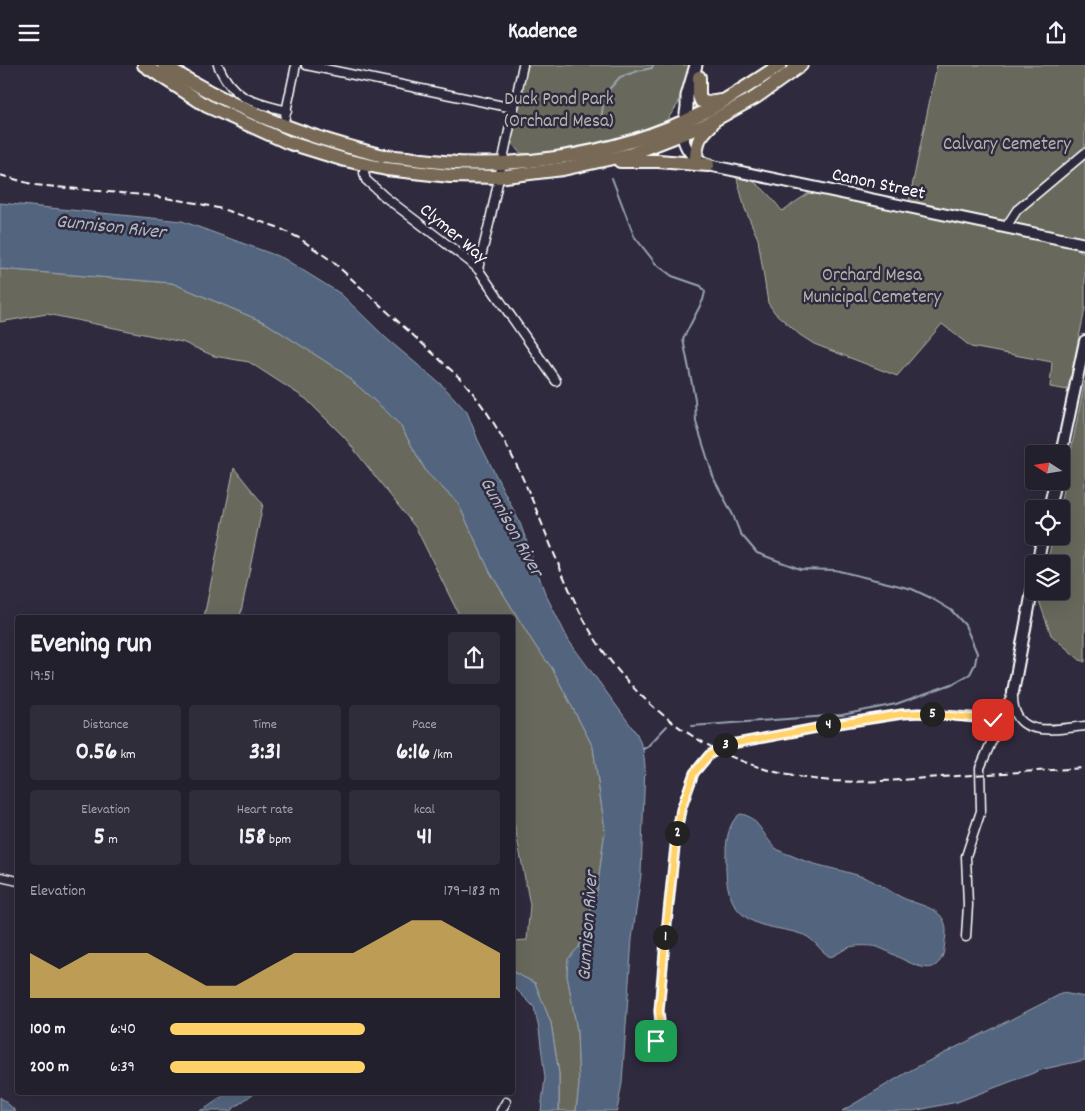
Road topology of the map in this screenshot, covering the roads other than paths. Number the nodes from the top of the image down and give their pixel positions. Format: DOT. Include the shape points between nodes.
graph roads {
  1 [pos="164,65"];
  2 [pos="218,65"];
  3 [pos="296,65"];
  4 [pos="306,65"];
  5 [pos="522,65"];
  6 [pos="780,65"];
  7 [pos="801,65"];
  8 [pos="148,68"];
  9 [pos="699,69"];
  10 [pos="723,101"];
  11 [pos="513,108"];
  12 [pos="287,111"];
  13 [pos="720,117"];
  14 [pos="685,120"];
  15 [pos="283,126"];
  16 [pos="682,134"];
  17 [pos="287,142"];
  18 [pos="1085,153"];
  19 [pos="382,155"];
  20 [pos="696,158"];
  21 [pos="603,161"];
  22 [pos="365,164"];
  23 [pos="708,165"];
  24 [pos="500,170"];
  25 [pos="1006,227"];
  26 [pos="1085,244"];
  27 [pos="478,269"];
  28 [pos="1085,341"];
  29 [pos="556,381"];
  30 [pos="1063,445"];
  31 [pos="1030,600"];
  32 [pos="1013,692"];
  33 [pos="1001,722"];
  34 [pos="1085,726"];
  35 [pos="0,877"];
  36 [pos="15,880"];
  37 [pos="966,937"];
  38 [pos="656,1041"];
  39 [pos="506,1102"];
  40 [pos="501,1111"];
  1 -- 15 [label="highway" via="230,102"];
  2 -- 12 [label="street" via="230,87 240,95"];
  3 -- 12 [label="street"];
  4 -- 11 [label="street"];
  5 -- 11 [label="street"];
  6 -- 10 [label="highway"];
  7 -- 13 [label="highway" via="756,97"];
  8 -- 15 [label="highway" via="265,127"];
  8 -- 17 [label="highway" via="207,106"];
  9 -- 10 [label="highway" via="701,101"];
  9 -- 14 [label="main road"];
  10 -- 14 [label="highway"];
  11 -- 24 [label="street"];
  12 -- 15 [label="street"];
  13 -- 16 [label="highway"];
  13 -- 20 [label="highway" via="696,142"];
  14 -- 16 [label="main road"];
  14 -- 24 [label="highway" via="606,149"];
  15 -- 19 [label="highway"];
  16 -- 20 [label="street, Canon Street" via="686,149"];
  16 -- 21 [label="highway"];
  17 -- 19 [label="highway" via="298,139 374,160"];
  17 -- 22 [label="highway"];
  18 -- 25 [label="street" via="1017,210"];
  19 -- 24 [label="highway"];
  20 -- 23 [label="street, Canon Street"];
  21 -- 23 [label="highway"];
  21 -- 24 [label="highway" via="534,174"];
  22 -- 24 [label="highway" via="450,176"];
  22 -- 27 [label="street, Clymer Way" via="366,180 384,197"];
  23 -- 25 [label="street, Canon Street"];
  24 -- 27 [label="street"];
  25 -- 26 [label="street, Canon Street"];
  27 -- 29 [label="street, Clymer Way"];
  28 -- 30 [label="street"];
  31 -- 32 [label="street"];
  32 -- 33 [label="street"];
  32 -- 34 [label="street" via="1013,709 1029,726 1043,729"];
  33 -- 37 [label="street" via="980,768 981,811 966,856"];
  33 -- 38 [label="street" via="902,714 740,742 726,745 709,755 694,773 679,819 659,1011 661,1033"];
  35 -- 36 [label="street"];
  39 -- 40 [label="street"];
}
